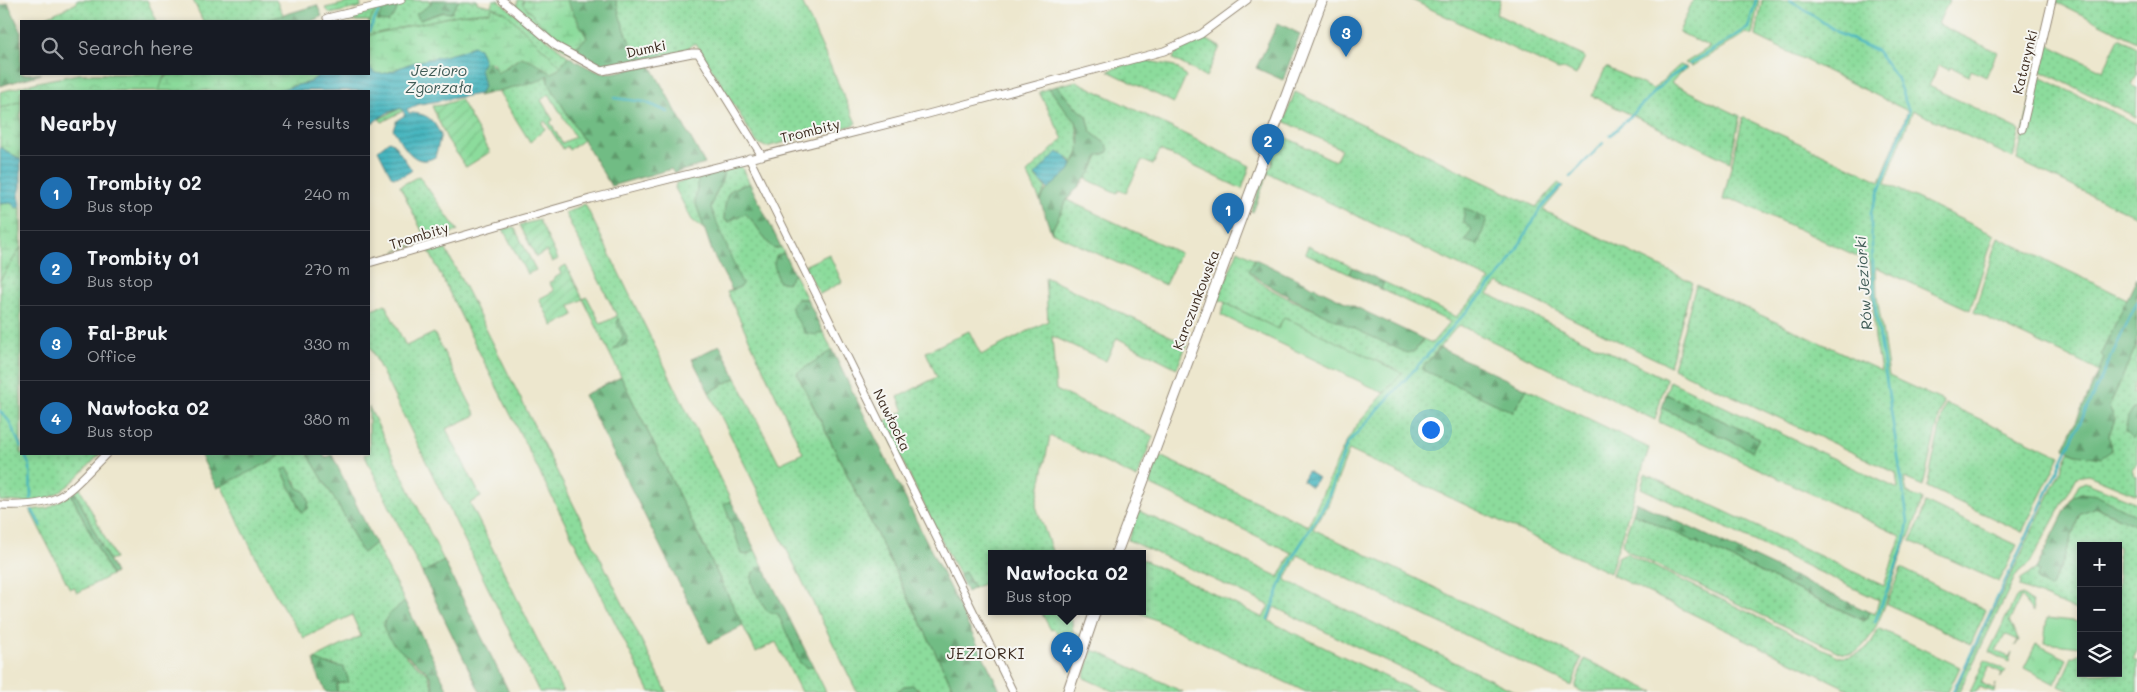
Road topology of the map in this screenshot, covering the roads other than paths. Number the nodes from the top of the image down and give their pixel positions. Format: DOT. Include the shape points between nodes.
graph roads {
  1 [pos="401,0"];
  2 [pos="502,0"];
  3 [pos="1247,0"];
  4 [pos="1322,0"];
  5 [pos="2052,0"];
  6 [pos="327,18"];
  7 [pos="2022,129"];
  8 [pos="762,156"];
  9 [pos="749,158"];
  10 [pos="370,263"];
  11 [pos="105,455"];
  12 [pos="0,505"];
  13 [pos="1117,550"];
  14 [pos="1094,615"];
  15 [pos="1013,692"];
  16 [pos="1068,692"];
  1 -- 6 [label="street"];
  2 -- 8 [label="street, Dumki" via="556,46 602,72 698,53"];
  3 -- 8 [label="street, Trombity" via="1201,34 1164,51"];
  4 -- 13 [label="street, Karczunkowska"];
  5 -- 7 [label="street, Katarynki"];
  8 -- 9 [label="street, Trombity"];
  9 -- 10 [label="street, Trombity" via="564,206"];
  9 -- 15 [label="street, Nawłocka"];
  11 -- 12 [label="street" via="74,486 52,501 28,506"];
  14 -- 16 [label="street"];
}
